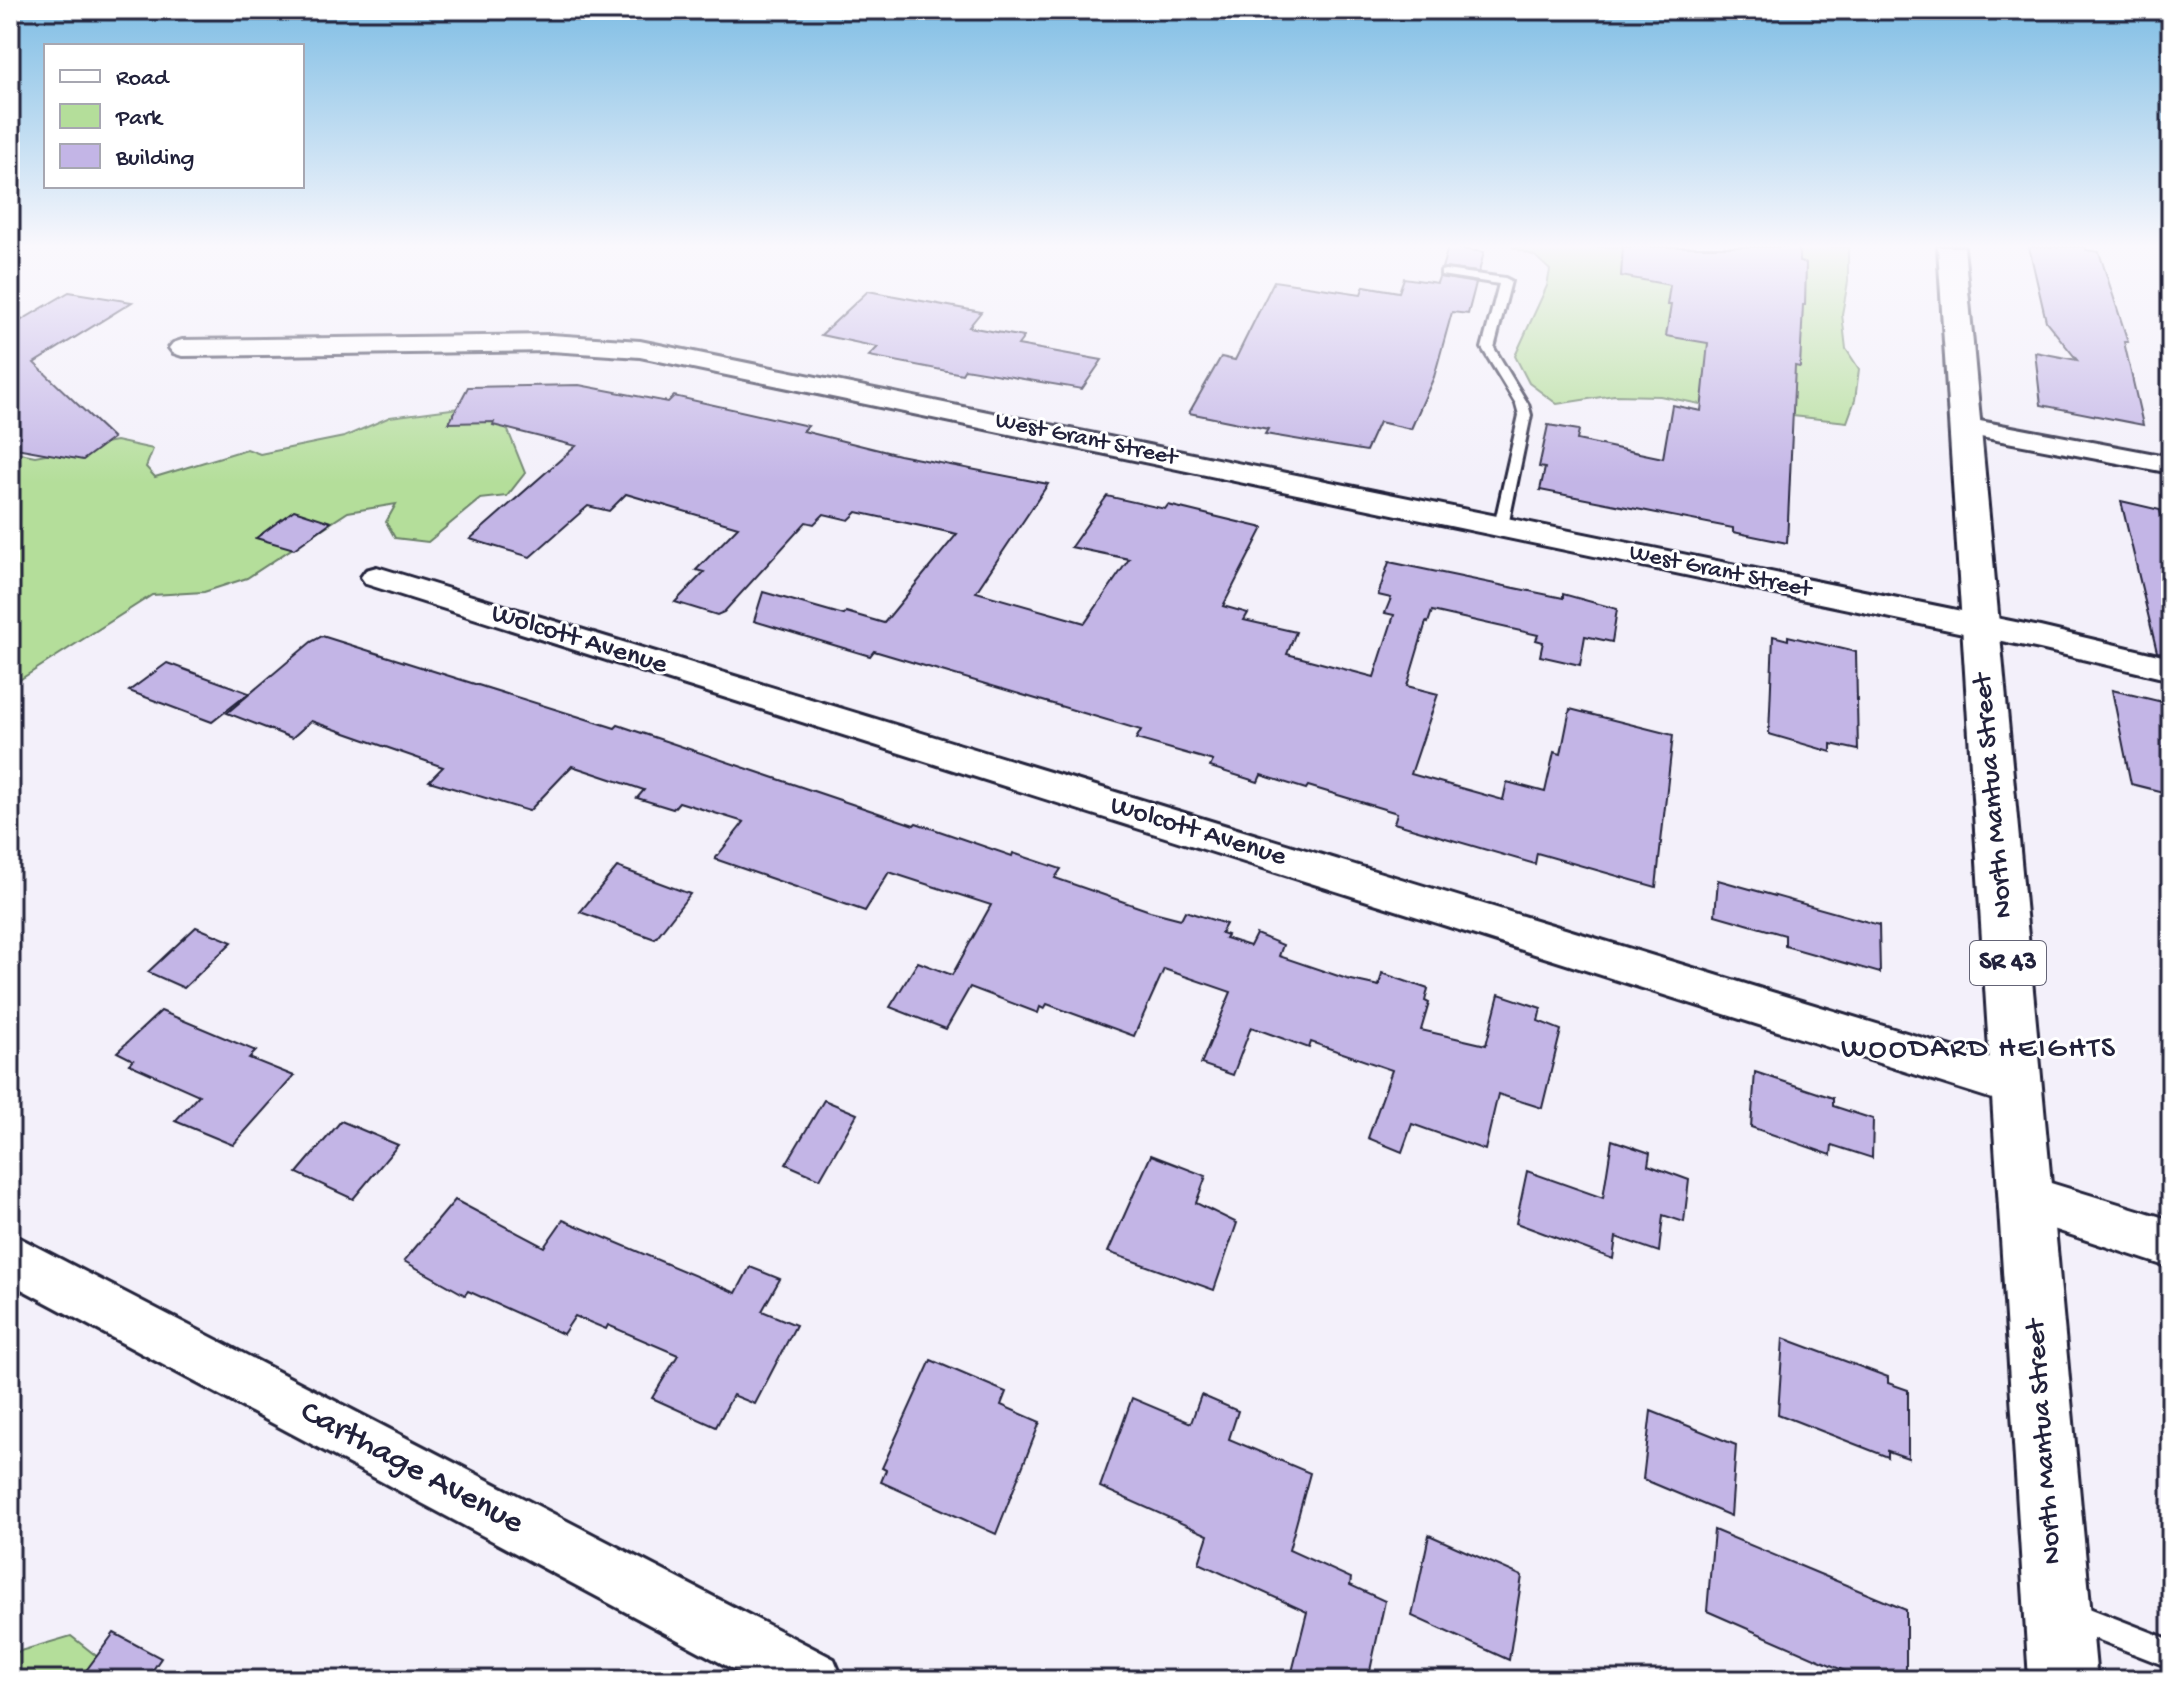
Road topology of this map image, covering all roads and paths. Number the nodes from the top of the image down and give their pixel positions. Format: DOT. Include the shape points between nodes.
graph roads {
  1 [pos="1494,326"];
  2 [pos="1957,326"];
  3 [pos="182,348"];
  4 [pos="1964,426"];
  5 [pos="2171,465"];
  6 [pos="1501,526"];
  7 [pos="377,577"];
  8 [pos="1980,625"];
  9 [pos="2171,669"];
  10 [pos="2018,1087"];
  11 [pos="2028,1199"];
  12 [pos="2171,1244"];
  13 [pos="10,1257"];
  14 [pos="2058,1610"];
  15 [pos="2171,1654"];
  16 [pos="813,1680"];
  17 [pos="2063,1680"];
  1 -- 6 [label="lane" via="1488,348 1525,415"];
  2 -- 4 [label="main road, North Mantua Street / SR 43"];
  3 -- 6 [label="street, West Grant Street" via="551,343 640,349"];
  4 -- 5 [label="street"];
  4 -- 8 [label="main road, North Mantua Street / SR 43"];
  6 -- 8 [label="street, West Grant Street"];
  7 -- 10 [label="street, Wolcott Avenue"];
  8 -- 9 [label="street, West Grant Street"];
  8 -- 10 [label="main road, North Mantua Street / SR 43"];
  10 -- 11 [label="main road, North Mantua Street / SR 43"];
  11 -- 12 [label="street"];
  11 -- 14 [label="main road, North Mantua Street / SR 43"];
  13 -- 16 [label="street, Carthage Avenue"];
  14 -- 15 [label="lane"];
  14 -- 17 [label="main road, North Mantua Street / SR 43"];
}
